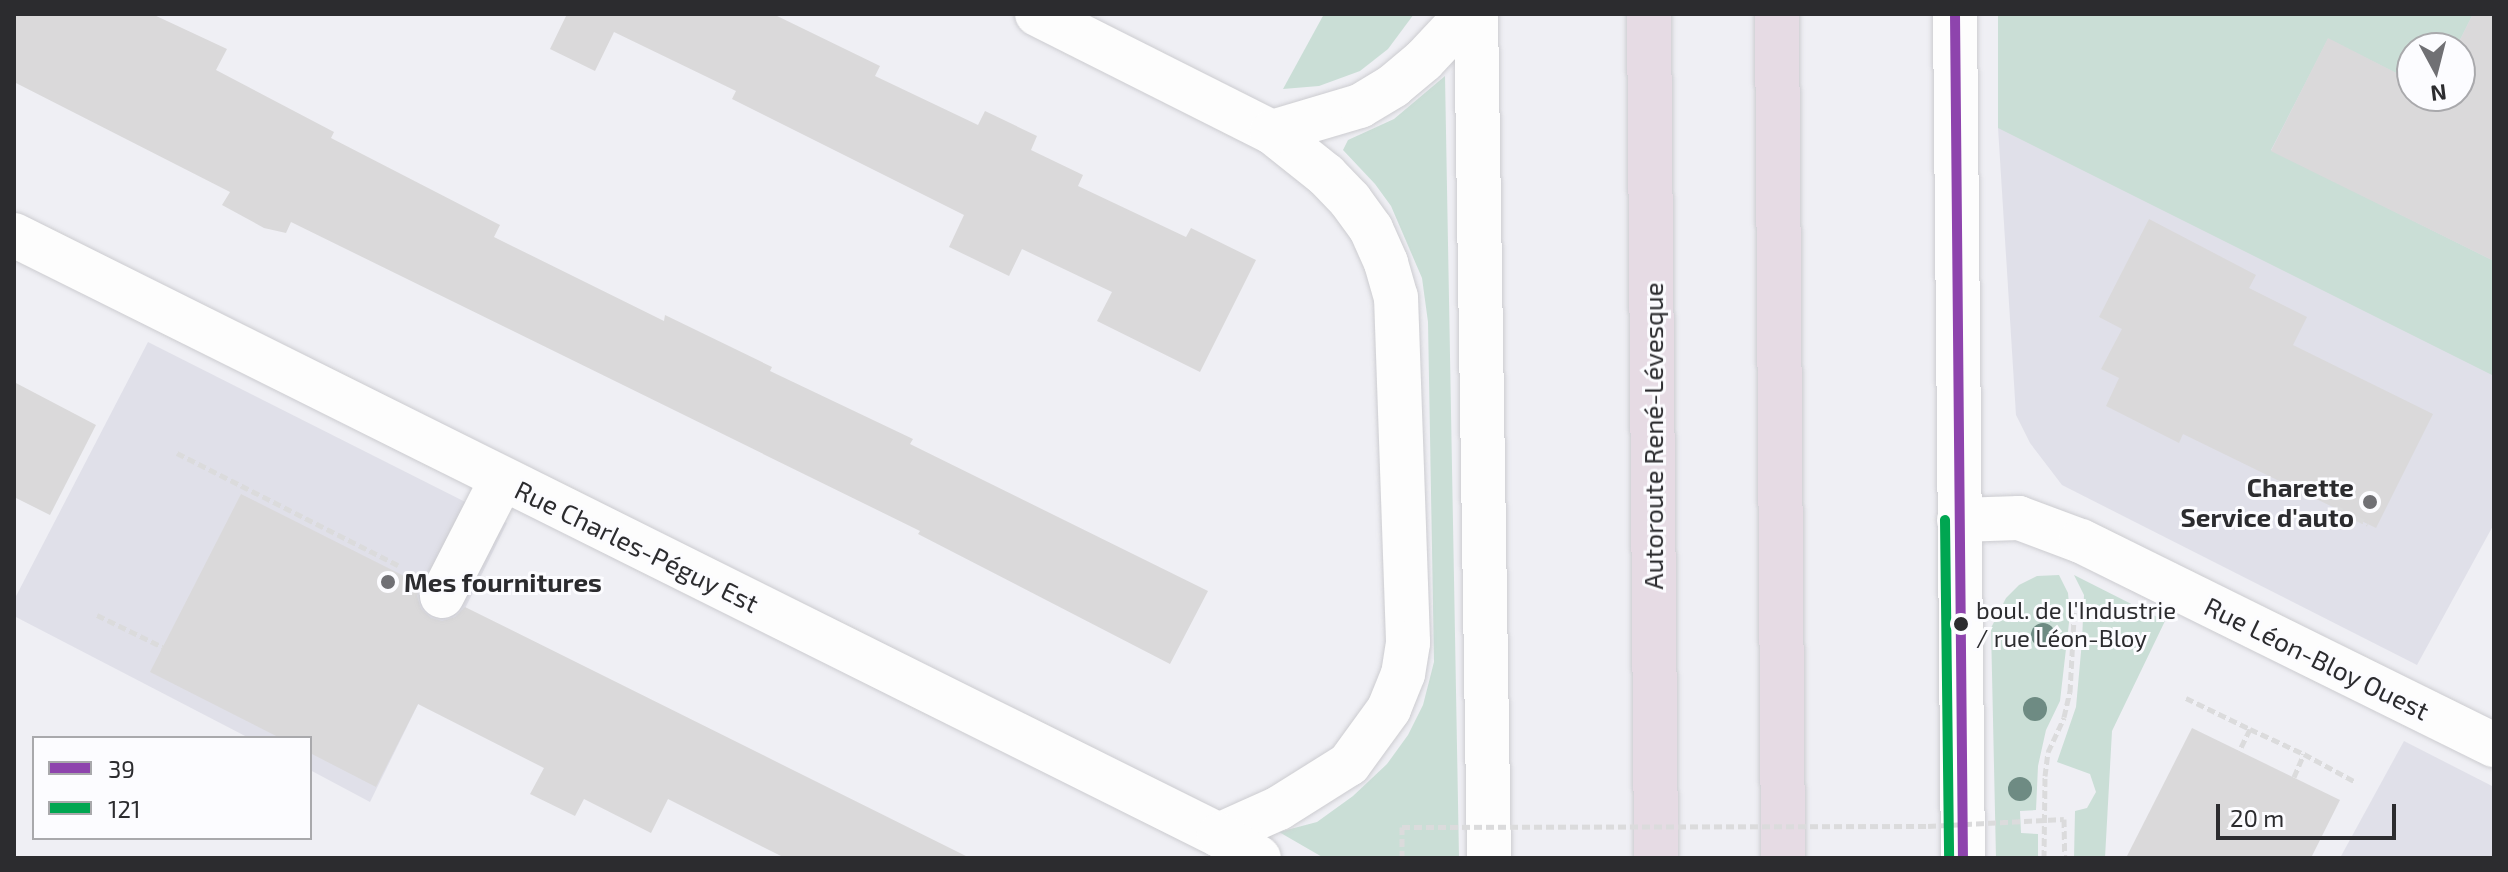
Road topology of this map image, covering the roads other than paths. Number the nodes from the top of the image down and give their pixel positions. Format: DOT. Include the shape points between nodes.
graph roads {
  1 [pos="1037,14"];
  2 [pos="1467,14"];
  3 [pos="1476,14"];
  4 [pos="1649,14"];
  5 [pos="1777,14"];
  6 [pos="1955,14"];
  7 [pos="1272,132"];
  8 [pos="14,235"];
  9 [pos="502,479"];
  10 [pos="1959,520"];
  11 [pos="443,593"];
  12 [pos="2494,745"];
  13 [pos="1219,835"];
  14 [pos="1259,858"];
  15 [pos="1489,858"];
  16 [pos="1656,858"];
  17 [pos="1783,858"];
  18 [pos="1963,858"];
  1 -- 7 [label="street"];
  2 -- 7 [label="street" via="1424,60 1360,106"];
  3 -- 15 [label="street"];
  4 -- 16 [label="highway, Autoroute René-Lévesque"];
  5 -- 17 [label="highway"];
  6 -- 10 [label="street"];
  7 -- 13 [label="street" via="1350,200 1371,229 1393,286 1408,643 1389,709 1349,764 1279,808"];
  8 -- 9 [label="street, Rue Charles-Péguy Est"];
  9 -- 11 [label="street"];
  9 -- 13 [label="street, Rue Charles-Péguy Est"];
  10 -- 12 [label="street, Rue Léon-Bloy Ouest" via="2019,518 2049,528"];
  10 -- 18 [label="street"];
  13 -- 14 [label="street, Rue Charles-Péguy Est"];
}
